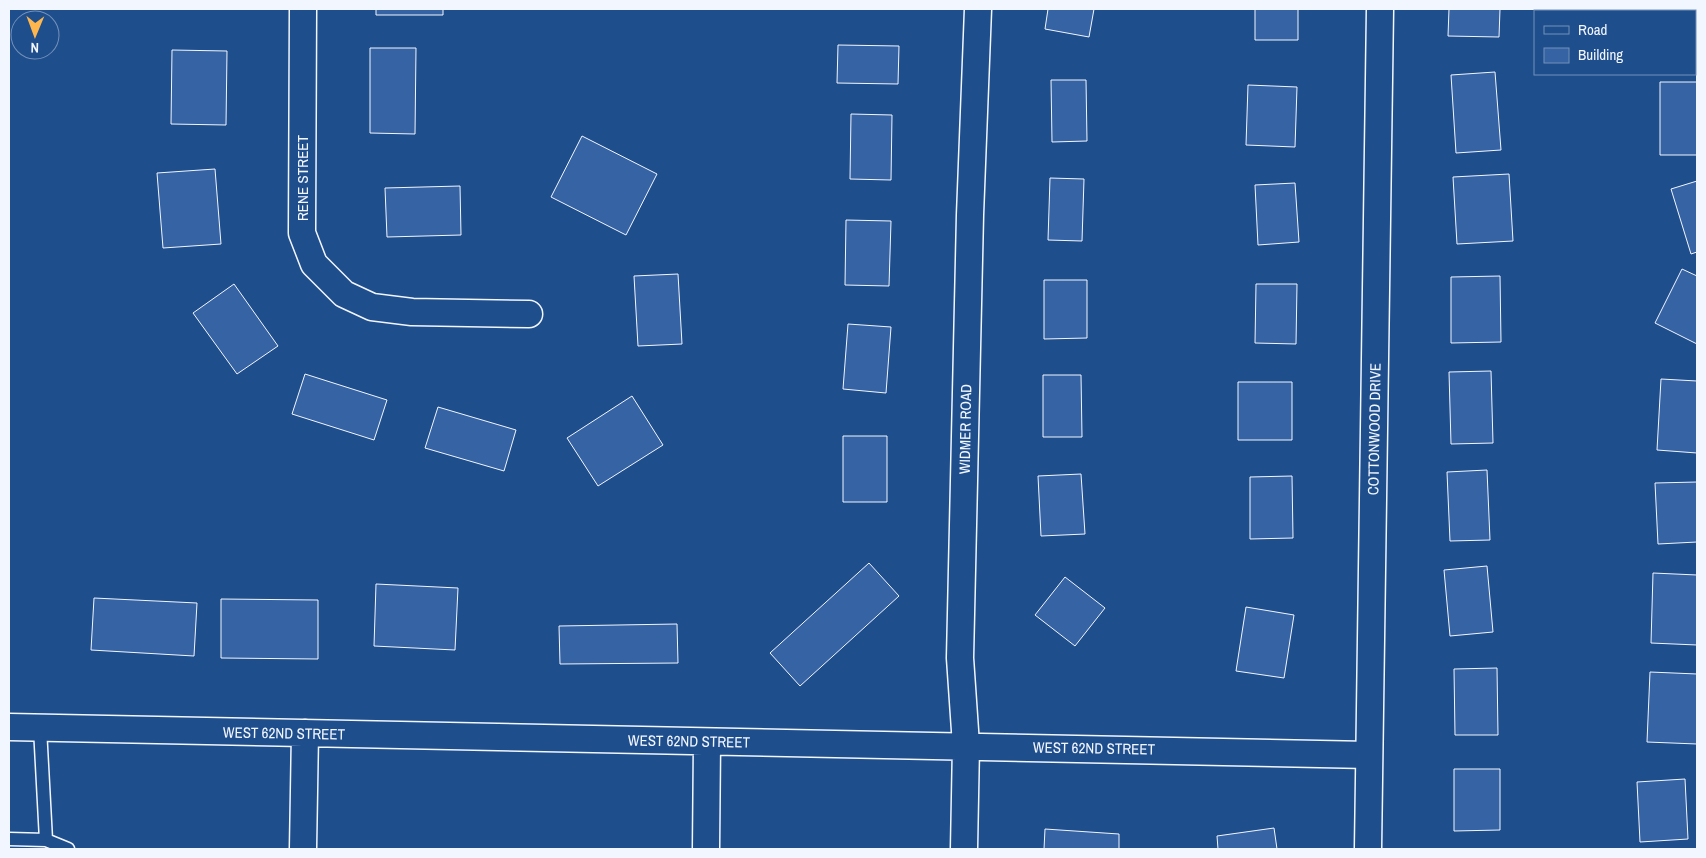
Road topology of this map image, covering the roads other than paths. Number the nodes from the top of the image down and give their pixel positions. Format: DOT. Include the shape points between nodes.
graph roads {
  1 [pos="303,9"];
  2 [pos="978,9"];
  3 [pos="1380,9"];
  4 [pos="529,314"];
  5 [pos="9,727"];
  6 [pos="40,728"];
  7 [pos="305,733"];
  8 [pos="707,742"];
  9 [pos="966,745"];
  10 [pos="1369,755"];
  11 [pos="9,839"];
  12 [pos="46,840"];
  13 [pos="68,849"];
  14 [pos="303,849"];
  15 [pos="706,849"];
  16 [pos="964,849"];
  17 [pos="1368,849"];
  1 -- 4 [label="street, RENE STREET" via="302,233 314,264 344,294 372,307 412,312"];
  2 -- 9 [label="street, WIDMER ROAD" via="960,649"];
  3 -- 10 [label="street, COTTONWOOD DRIVE"];
  5 -- 6 [label="street, WEST 62ND STREET"];
  6 -- 7 [label="street, WEST 62ND STREET"];
  6 -- 12 [label="lane"];
  7 -- 8 [label="street, WEST 62ND STREET"];
  7 -- 14 [label="street"];
  8 -- 9 [label="street, WEST 62ND STREET"];
  8 -- 15 [label="street"];
  9 -- 10 [label="street, WEST 62ND STREET"];
  9 -- 16 [label="street, WIDMER ROAD"];
  10 -- 17 [label="street, COTTONWOOD DRIVE"];
  11 -- 12 [label="lane"];
  12 -- 13 [label="lane"];
}
